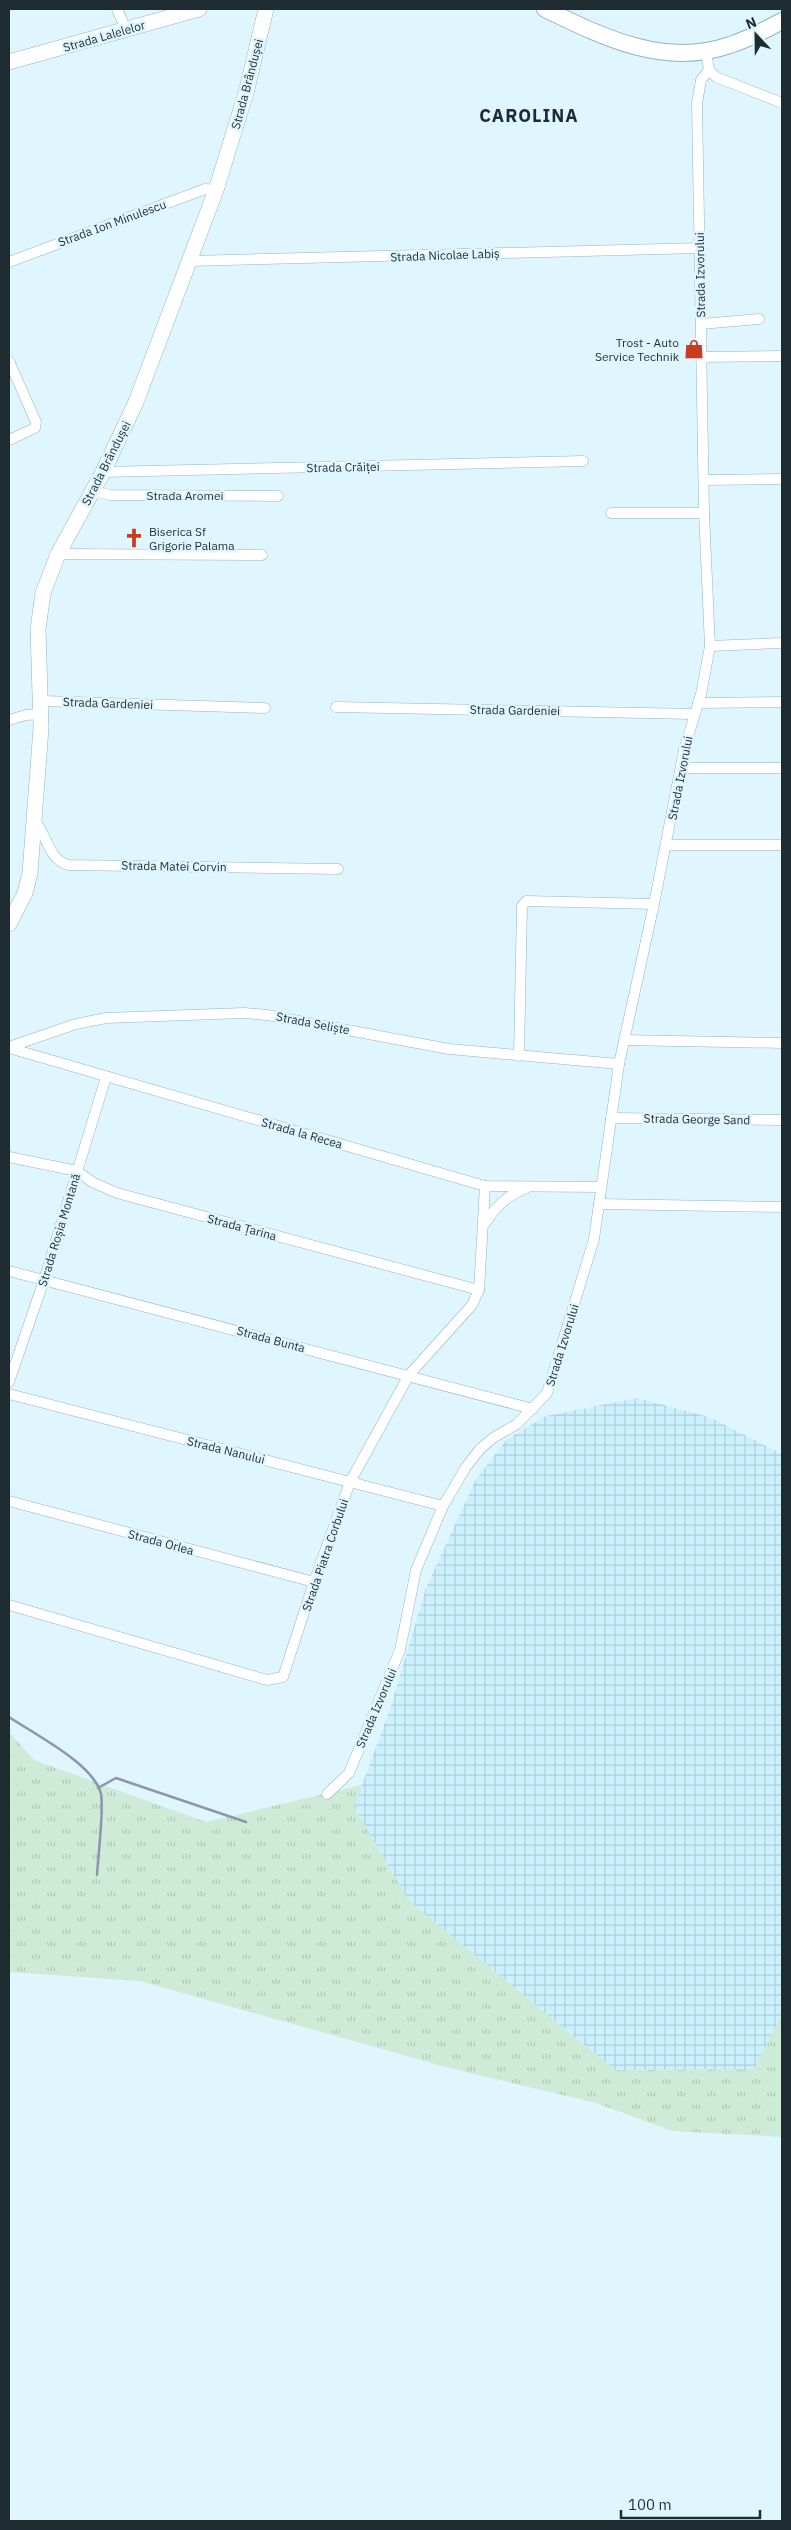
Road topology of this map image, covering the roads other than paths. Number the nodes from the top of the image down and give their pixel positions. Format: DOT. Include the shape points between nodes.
graph roads {
  1 [pos="117,9"];
  2 [pos="266,9"];
  3 [pos="545,9"];
  4 [pos="192,10"];
  5 [pos="782,21"];
  6 [pos="126,30"];
  7 [pos="706,52"];
  8 [pos="9,62"];
  9 [pos="709,70"];
  10 [pos="782,103"];
  11 [pos="216,190"];
  12 [pos="700,248"];
  13 [pos="9,262"];
  14 [pos="189,262"];
  15 [pos="759,319"];
  16 [pos="701,324"];
  17 [pos="782,356"];
  18 [pos="702,358"];
  19 [pos="9,361"];
  20 [pos="9,440"];
  21 [pos="584,461"];
  22 [pos="103,472"];
  23 [pos="704,480"];
  24 [pos="782,480"];
  25 [pos="92,491"];
  26 [pos="278,496"];
  27 [pos="611,513"];
  28 [pos="704,514"];
  29 [pos="58,554"];
  30 [pos="262,555"];
  31 [pos="782,643"];
  32 [pos="710,646"];
  33 [pos="782,702"];
  34 [pos="698,703"];
  35 [pos="42,707"];
  36 [pos="336,707"];
  37 [pos="265,708"];
  38 [pos="694,714"];
  39 [pos="9,720"];
  40 [pos="681,768"];
  41 [pos="782,768"];
  42 [pos="34,821"];
  43 [pos="667,844"];
  44 [pos="782,845"];
  45 [pos="338,869"];
  46 [pos="654,904"];
  47 [pos="9,924"];
  48 [pos="624,1040"];
  49 [pos="782,1043"];
  50 [pos="9,1048"];
  51 [pos="519,1056"];
  52 [pos="619,1064"];
  53 [pos="106,1077"];
  54 [pos="611,1118"];
  55 [pos="782,1120"];
  56 [pos="9,1157"];
  57 [pos="77,1171"];
  58 [pos="486,1186"];
  59 [pos="532,1186"];
  60 [pos="600,1187"];
  61 [pos="598,1204"];
  62 [pos="782,1207"];
  63 [pos="483,1226"];
  64 [pos="9,1271"];
  65 [pos="44,1280"];
  66 [pos="479,1290"];
  67 [pos="409,1375"];
  68 [pos="9,1382"];
  69 [pos="9,1394"];
  70 [pos="533,1409"];
  71 [pos="350,1482"];
  72 [pos="9,1501"];
  73 [pos="443,1506"];
  74 [pos="314,1582"];
  75 [pos="9,1604"];
  76 [pos="327,1794"];
  1 -- 6 [label="street"];
  2 -- 11 [label="main road, Strada Brândușei" via="244,101"];
  3 -- 7 [label="main road" via="630,46 674,53"];
  4 -- 6 [label="main road, Strada Lalelelor"];
  5 -- 7 [label="main road" via="744,40"];
  6 -- 8 [label="main road, Strada Lalelelor"];
  7 -- 9 [label="street"];
  9 -- 10 [label="street" via="716,77"];
  9 -- 12 [label="street, Strada Izvorului" via="702,80 697,102"];
  11 -- 13 [label="street, Strada Ion Minulescu" via="205,189"];
  11 -- 14 [label="main road, Strada Brândușei"];
  12 -- 14 [label="street, Strada Nicolae Labiș"];
  12 -- 16 [label="street, Strada Izvorului"];
  14 -- 22 [label="main road, Strada Brândușei" via="136,402"];
  15 -- 16 [label="street"];
  16 -- 18 [label="street, Strada Izvorului"];
  17 -- 18 [label="street"];
  18 -- 23 [label="street, Strada Izvorului"];
  19 -- 20 [label="street" via="36,422 32,431"];
  21 -- 22 [label="street, Strada Crăiței"];
  22 -- 25 [label="main road, Strada Brândușei"];
  23 -- 24 [label="street"];
  23 -- 28 [label="street, Strada Izvorului"];
  25 -- 26 [label="street, Strada Aromei" via="110,495"];
  25 -- 29 [label="main road, Strada Brândușei"];
  27 -- 28 [label="street"];
  28 -- 32 [label="street, Strada Izvorului"];
  29 -- 30 [label="street"];
  29 -- 35 [label="main road, Strada Brândușei" via="48,576 40,610 38,642"];
  31 -- 32 [label="street"];
  32 -- 34 [label="street, Strada Izvorului"];
  33 -- 34 [label="street"];
  34 -- 38 [label="street, Strada Izvorului"];
  35 -- 37 [label="street, Strada Gardeniei"];
  35 -- 39 [label="street, Strada Gardeniei"];
  35 -- 42 [label="main road, Strada Brândușei"];
  36 -- 38 [label="street, Strada Gardeniei"];
  38 -- 40 [label="street, Strada Izvorului"];
  40 -- 41 [label="street"];
  40 -- 43 [label="street, Strada Izvorului"];
  42 -- 45 [label="street, Strada Matei Corvin" via="41,828 53,856 68,865"];
  42 -- 47 [label="main road, Strada Brândușei" via="30,873 25,893"];
  43 -- 44 [label="street"];
  43 -- 46 [label="street, Strada Izvorului"];
  46 -- 48 [label="street, Strada Izvorului"];
  46 -- 51 [label="street" via="526,901 522,906"];
  48 -- 49 [label="street"];
  48 -- 52 [label="street, Strada Izvorului"];
  50 -- 51 [label="street, Strada Seliște" via="76,1024 106,1018 244,1013 449,1049"];
  50 -- 53 [label="street, Strada la Recea"];
  51 -- 52 [label="street, Strada Seliște"];
  52 -- 54 [label="street, Strada Izvorului"];
  53 -- 57 [label="street, Strada Roșia Montană"];
  53 -- 58 [label="street, Strada la Recea"];
  54 -- 55 [label="street, Strada George Sand"];
  54 -- 60 [label="street, Strada Izvorului"];
  56 -- 57 [label="street, Strada Țarina"];
  57 -- 65 [label="street, Strada Roșia Montană"];
  57 -- 66 [label="street, Strada Țarina" via="117,1193"];
  58 -- 59 [label="street, Strada la Recea"];
  58 -- 63 [label="street, Strada Piatra Corbului"];
  59 -- 60 [label="street, Strada la Recea"];
  59 -- 63 [label="street" via="503,1200"];
  60 -- 61 [label="street, Strada Izvorului"];
  61 -- 62 [label="street"];
  61 -- 70 [label="street, Strada Izvorului" via="594,1239 547,1393"];
  63 -- 66 [label="street, Strada Piatra Corbului"];
  64 -- 65 [label="street, Strada Bunta"];
  65 -- 67 [label="street, Strada Bunta"];
  65 -- 68 [label="street, Strada Roșia Montană"];
  66 -- 67 [label="street, Strada Piatra Corbului" via="472,1305"];
  67 -- 70 [label="street, Strada Bunta"];
  67 -- 71 [label="street, Strada Piatra Corbului"];
  69 -- 71 [label="street, Strada Nanului"];
  70 -- 73 [label="street, Strada Izvorului" via="480,1449"];
  71 -- 73 [label="street, Strada Nanului"];
  71 -- 74 [label="street, Strada Piatra Corbului"];
  72 -- 74 [label="street, Strada Orlea"];
  73 -- 76 [label="street, Strada Izvorului" via="416,1570 400,1650 349,1773"];
  74 -- 75 [label="street, Strada Piatra Corbului" via="286,1672 277,1680 267,1680"];
}
